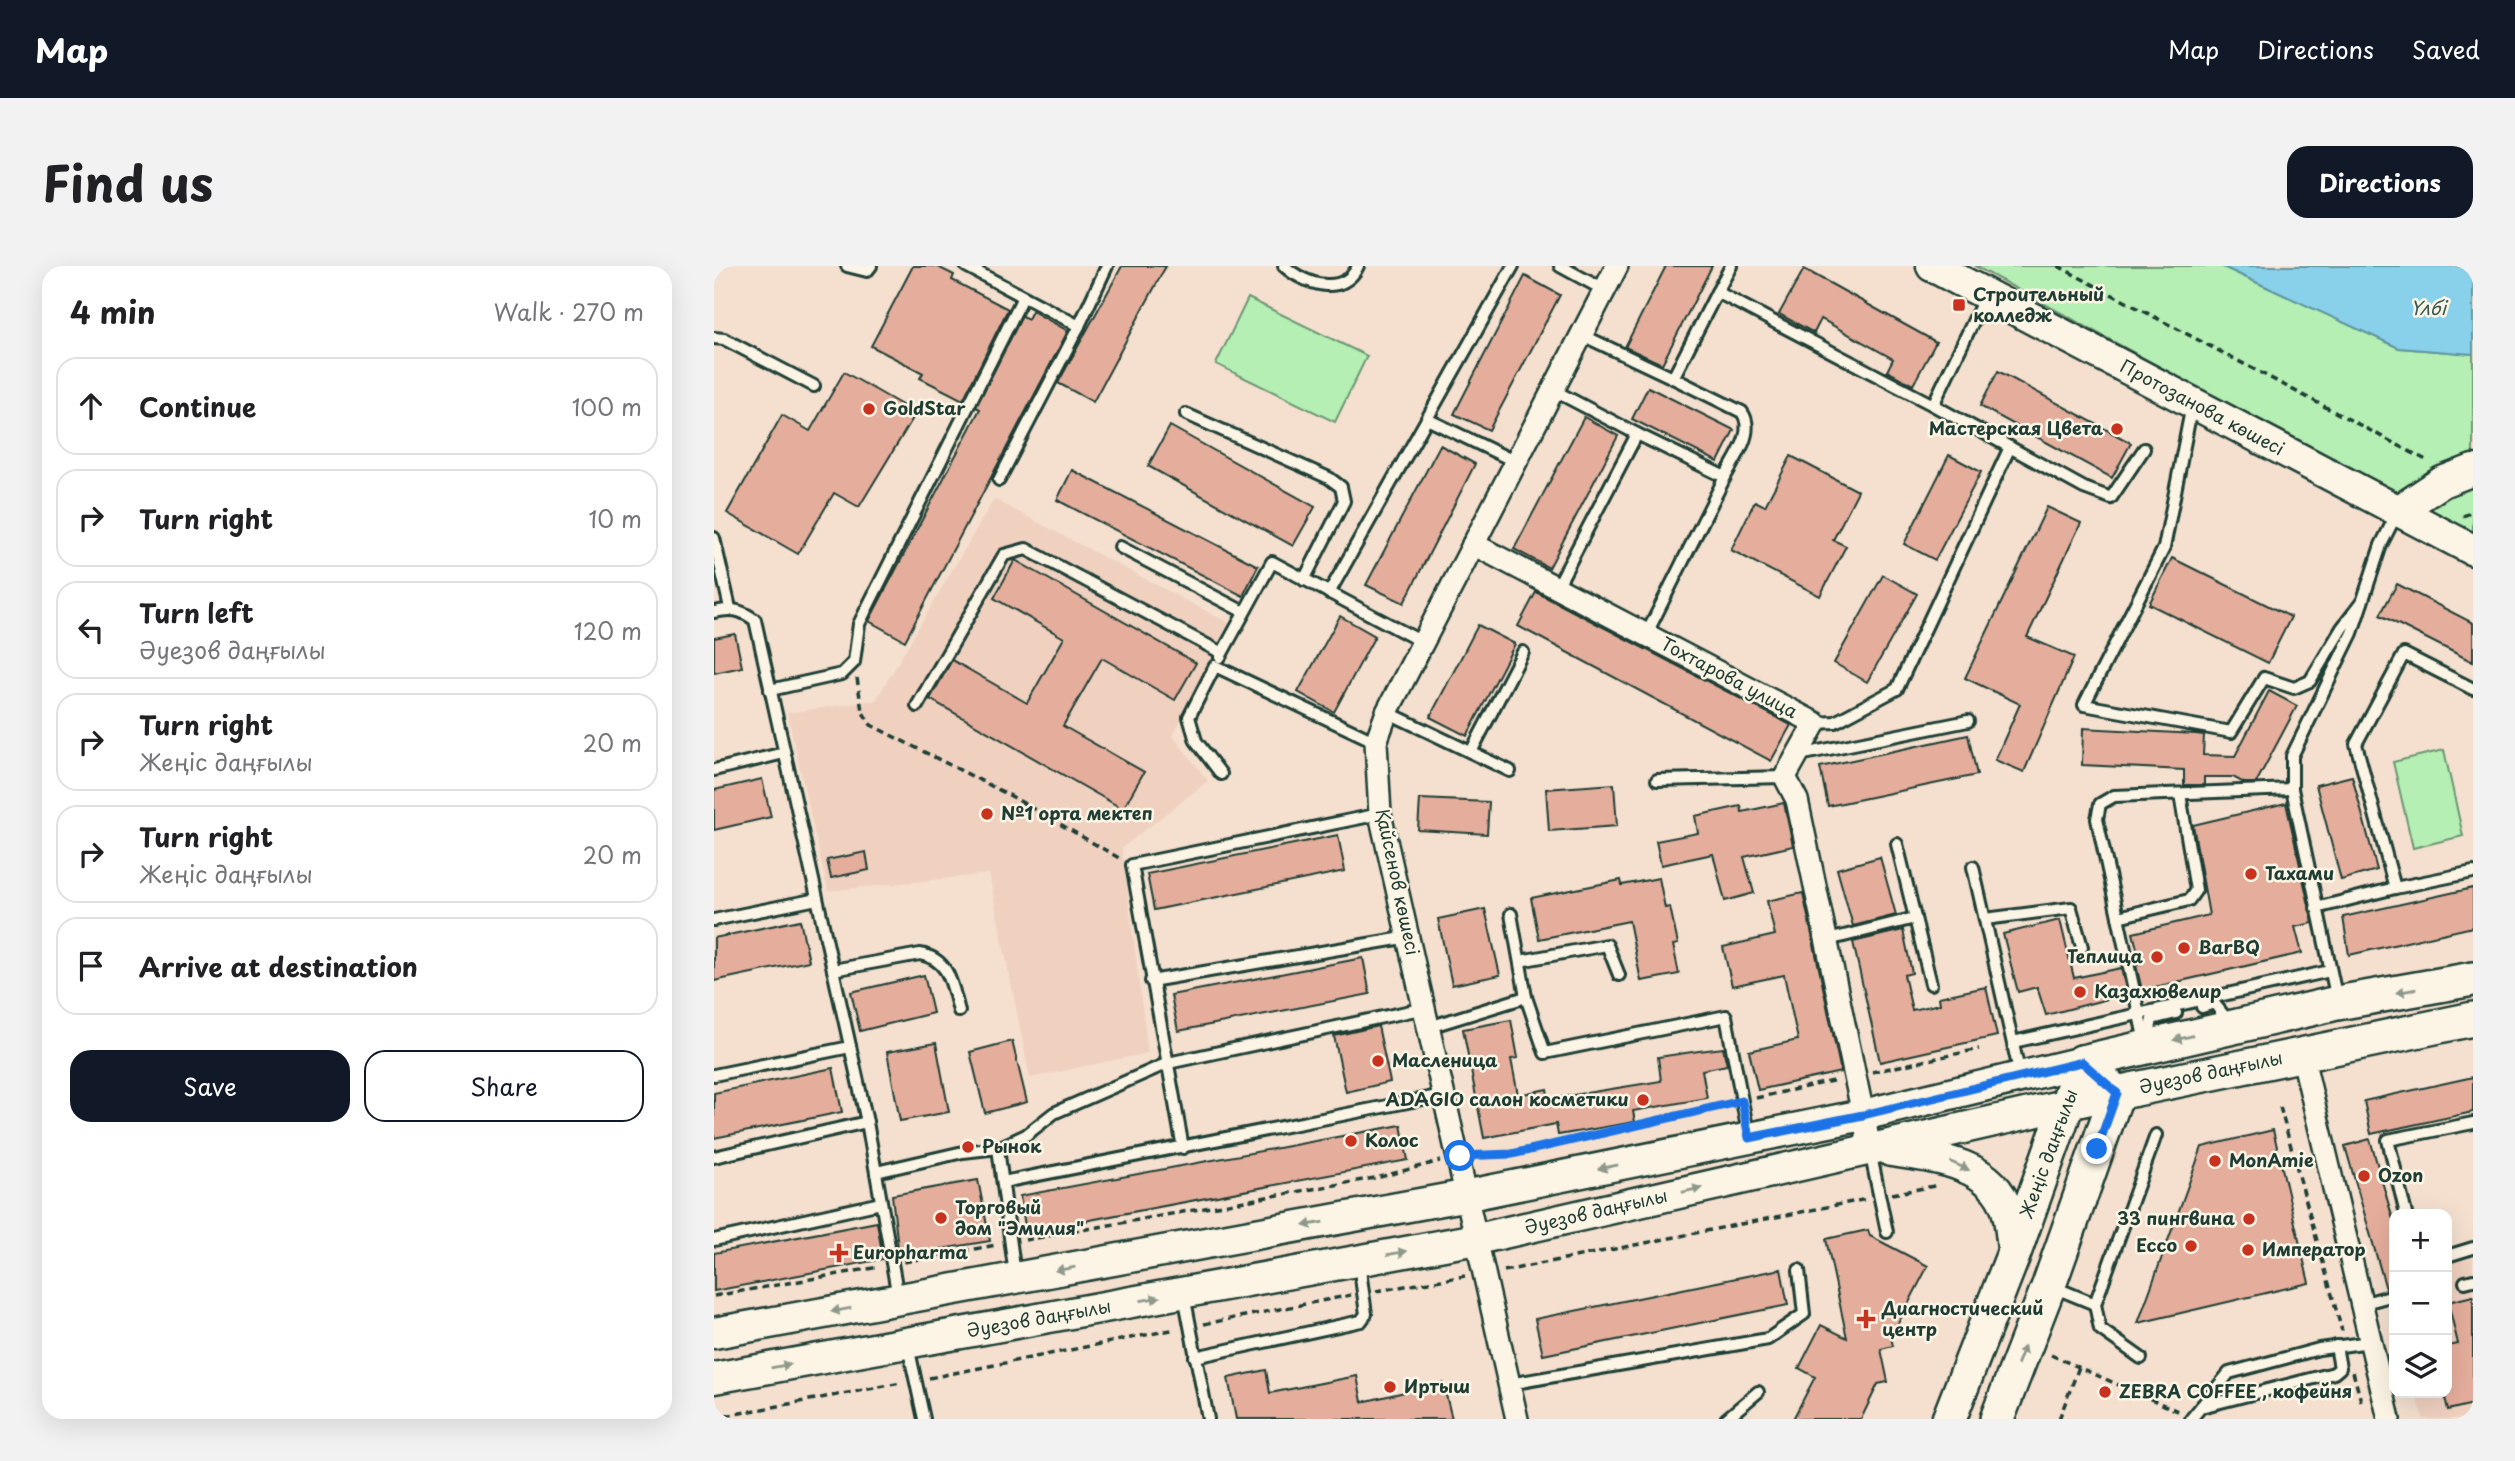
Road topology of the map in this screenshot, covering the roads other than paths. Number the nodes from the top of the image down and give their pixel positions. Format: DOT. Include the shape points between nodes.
graph roads {
  1 [pos="847,266"];
  2 [pos="871,266"];
  3 [pos="966,266"];
  4 [pos="1107,266"];
  5 [pos="1284,266"];
  6 [pos="1358,266"];
  7 [pos="1513,266"];
  8 [pos="1560,266"];
  9 [pos="1617,266"];
  10 [pos="1731,266"];
  11 [pos="1932,266"];
  12 [pos="1604,290"];
  13 [pos="1717,292"];
  14 [pos="1986,294"];
  15 [pos="1023,297"];
  16 [pos="1079,326"];
  17 [pos="1582,335"];
  18 [pos="714,338"];
  19 [pos="1673,378"];
  20 [pos="814,387"];
  21 [pos="1553,390"];
  22 [pos="2192,402"];
  23 [pos="1933,405"];
  24 [pos="1186,414"];
  25 [pos="1427,419"];
  26 [pos="1637,435"];
  27 [pos="2010,447"];
  28 [pos="2144,449"];
  29 [pos="1516,462"];
  30 [pos="2473,470"];
  31 [pos="1725,477"];
  32 [pos="999,480"];
  33 [pos="2398,511"];
  34 [pos="714,538"];
  35 [pos="1472,544"];
  36 [pos="1120,547"];
  37 [pos="2473,550"];
  38 [pos="1304,580"];
  39 [pos="1556,589"];
  40 [pos="1329,593"];
  41 [pos="2362,602"];
  42 [pos="730,608"];
  43 [pos="714,612"];
  44 [pos="1244,612"];
  45 [pos="1646,635"];
  46 [pos="1422,642"];
  47 [pos="1523,652"];
  48 [pos="1222,653"];
  49 [pos="1215,666"];
  50 [pos="770,690"];
  51 [pos="2473,690"];
  52 [pos="916,706"];
  53 [pos="1387,712"];
  54 [pos="1968,721"];
  55 [pos="1815,723"];
  56 [pos="1376,742"];
  57 [pos="1471,752"];
  58 [pos="784,753"];
  59 [pos="1797,755"];
  60 [pos="714,770"];
  61 [pos="1510,771"];
  62 [pos="1221,775"];
  63 [pos="1786,777"];
  64 [pos="1657,780"];
  65 [pos="2292,789"];
  66 [pos="2180,794"];
  67 [pos="1380,814"];
  68 [pos="1897,844"];
  69 [pos="1973,867"];
  70 [pos="2473,872"];
  71 [pos="2395,888"];
  72 [pos="817,899"];
  73 [pos="2316,908"];
  74 [pos="1511,914"];
  75 [pos="2118,917"];
  76 [pos="1915,918"];
  77 [pos="1985,919"];
  78 [pos="714,920"];
  79 [pos="1409,937"];
  80 [pos="1828,940"];
  81 [pos="2082,947"];
  82 [pos="1520,961"];
  83 [pos="833,970"];
  84 [pos="1619,975"];
  85 [pos="2473,979"];
  86 [pos="1151,981"];
  87 [pos="1931,984"];
  88 [pos="2334,987"];
  89 [pos="1526,997"];
  90 [pos="959,1011"];
  91 [pos="2139,1014"];
  92 [pos="1427,1018"];
  93 [pos="2473,1019"];
  94 [pos="2013,1042"];
  95 [pos="850,1047"];
  96 [pos="2147,1047"];
  97 [pos="2302,1054"];
  98 [pos="2082,1062"];
  99 [pos="1168,1063"];
  100 [pos="714,1075"];
  101 [pos="2021,1078"];
  102 [pos="2117,1093"];
  103 [pos="1443,1094"];
  104 [pos="2067,1104"];
  105 [pos="1863,1115"];
  106 [pos="867,1122"];
  107 [pos="2473,1123"];
  108 [pos="2156,1135"];
  109 [pos="1762,1136"];
  110 [pos="998,1148"];
  111 [pos="1183,1148"];
  112 [pos="1870,1148"];
  113 [pos="714,1157"];
  114 [pos="1783,1169"];
  115 [pos="876,1172"];
  116 [pos="1003,1182"];
  117 [pos="1469,1195"];
  118 [pos="881,1203"];
  119 [pos="2405,1209"];
  120 [pos="1887,1232"];
  121 [pos="1477,1239"];
  122 [pos="714,1240"];
  123 [pos="2473,1248"];
  124 [pos="2014,1253"];
  125 [pos="2452,1254"];
  126 [pos="1358,1261"];
  127 [pos="1799,1270"];
  128 [pos="1015,1278"];
  129 [pos="2049,1285"];
  130 [pos="1183,1292"];
  131 [pos="2389,1296"];
  132 [pos="899,1300"];
  133 [pos="2095,1304"];
  134 [pos="2361,1304"];
  135 [pos="714,1333"];
  136 [pos="2370,1342"];
  137 [pos="908,1343"];
  138 [pos="2341,1345"];
  139 [pos="1195,1357"];
  140 [pos="2141,1358"];
  141 [pos="714,1378"];
  142 [pos="1509,1384"];
  143 [pos="1758,1392"];
  144 [pos="2201,1407"];
  145 [pos="2192,1418"];
  146 [pos="924,1419"];
  147 [pos="1208,1419"];
  148 [pos="1517,1419"];
  149 [pos="1726,1419"];
  150 [pos="1949,1419"];
  151 [pos="1997,1419"];
  152 [pos="2389,1419"];
  1 -- 2 [label="lane" via="867,271"];
  3 -- 15 [label="lane"];
  4 -- 16 [label="lane"];
  5 -- 6 [label="lane" via="1328,287 1342,285"];
  7 -- 25 [label="lane"];
  8 -- 12 [label="lane"];
  9 -- 12 [label="street, Қайсенов көшесі"];
  10 -- 13 [label="lane"];
  11 -- 14 [label="main road, Протозанова көшесі"];
  12 -- 17 [label="street, Қайсенов көшесі"];
  13 -- 19 [label="lane"];
  13 -- 23 [label="lane"];
  14 -- 22 [label="main road, Протозанова көшесі"];
  14 -- 23 [label="lane"];
  15 -- 16 [label="lane"];
  15 -- 50 [label="lane" via="859,624 854,662 842,674"];
  16 -- 32 [label="lane"];
  17 -- 19 [label="lane"];
  17 -- 21 [label="street, Қайсенов көшесі"];
  18 -- 20 [label="lane" via="724,339"];
  19 -- 31 [label="lane" via="1742,412 1748,420 1748,431"];
  21 -- 26 [label="lane"];
  21 -- 29 [label="street, Қайсенов көшесі"];
  22 -- 33 [label="main road, Протозанова көшесі"];
  22 -- 41 [label="lane" via="2164,548 2084,705 2231,732 2264,678 2294,688 2310,681"];
  23 -- 27 [label="lane"];
  24 -- 38 [label="lane" via="1341,487 1344,501"];
  25 -- 29 [label="lane"];
  25 -- 40 [label="lane"];
  26 -- 31 [label="lane"];
  26 -- 39 [label="lane"];
  27 -- 28 [label="lane" via="2111,498"];
  27 -- 55 [label="lane" via="1897,689 1835,722"];
  29 -- 35 [label="street, Қайсенов көшесі"];
  30 -- 33 [label="main road" via="2442,482"];
  31 -- 45 [label="lane"];
  33 -- 37 [label="main road, Протозанова көшесі"];
  33 -- 41 [label="lane"];
  34 -- 42 [label="lane"];
  35 -- 39 [label="street, Тохтарова улица"];
  35 -- 46 [label="street, Қайсенов көшесі"];
  36 -- 44 [label="lane"];
  38 -- 40 [label="lane"];
  38 -- 44 [label="lane" via="1272,562"];
  39 -- 45 [label="street, Тохтарова улица"];
  40 -- 46 [label="lane"];
  41 -- 65 [label="lane" via="2352,633 2292,757"];
  42 -- 43 [label="lane"];
  42 -- 50 [label="lane" via="755,620"];
  44 -- 48 [label="lane"];
  45 -- 55 [label="street, Тохтарова улица"];
  46 -- 53 [label="street, Қайсенов көшесі"];
  47 -- 57 [label="lane"];
  48 -- 49 [label="lane"];
  48 -- 52 [label="lane" via="1026,549 1004,555"];
  49 -- 56 [label="lane"];
  49 -- 62 [label="lane" via="1189,716 1196,741"];
  50 -- 58 [label="lane"];
  51 -- 71 [label="lane" via="2404,654 2356,744"];
  53 -- 56 [label="street, Қайсенов көшесі"];
  53 -- 57 [label="lane"];
  54 -- 59 [label="lane"];
  55 -- 59 [label="street, Тохтарова улица"];
  56 -- 67 [label="street, Қайсенов көшесі"];
  57 -- 61 [label="lane"];
  58 -- 60 [label="lane"];
  58 -- 72 [label="lane"];
  59 -- 63 [label="street, Тохтарова улица"];
  63 -- 64 [label="lane"];
  63 -- 80 [label="street" via="1797,800"];
  65 -- 66 [label="lane"];
  65 -- 73 [label="lane"];
  66 -- 75 [label="lane" via="2196,890 2189,900"];
  66 -- 75 [label="lane" via="2114,796 2100,804 2097,819"];
  67 -- 79 [label="street, Қайсенов көшесі"];
  67 -- 86 [label="lane" via="1132,865"];
  68 -- 76 [label="lane"];
  69 -- 77 [label="lane"];
  70 -- 71 [label="lane"];
  71 -- 73 [label="lane"];
  72 -- 78 [label="lane"];
  72 -- 83 [label="lane"];
  73 -- 88 [label="lane"];
  74 -- 82 [label="lane"];
  75 -- 91 [label="lane"];
  76 -- 80 [label="lane"];
  76 -- 87 [label="lane"];
  77 -- 81 [label="lane" via="2071,908"];
  77 -- 94 [label="lane"];
  79 -- 86 [label="lane"];
  79 -- 92 [label="street, Қайсенов көшесі"];
  80 -- 105 [label="street"];
  82 -- 84 [label="lane" via="1607,945"];
  82 -- 89 [label="lane"];
  83 -- 90 [label="lane" via="920,954 934,956 947,969"];
  83 -- 95 [label="lane"];
  85 -- 88 [label="main road, one-way"];
  86 -- 99 [label="lane"];
  88 -- 91 [label="lane"];
  88 -- 96 [label="main road" via="2233,1027"];
  89 -- 92 [label="lane"];
  89 -- 109 [label="lane" via="1545,1053 1726,1016 1742,1101"];
  91 -- 94 [label="lane"];
  91 -- 96 [label="lane"];
  92 -- 99 [label="lane"];
  92 -- 103 [label="street, Қайсенов көшесі"];
  93 -- 97 [label="main road, Әуезов даңғылы"];
  94 -- 101 [label="lane"];
  95 -- 100 [label="lane"];
  95 -- 106 [label="lane"];
  96 -- 98 [label="main road"];
  97 -- 102 [label="main road, Әуезов даңғылы"];
  97 -- 134 [label="street"];
  98 -- 101 [label="main road"];
  98 -- 102 [label="main road, Жеңіс даңғылы"];
  98 -- 104 [label="main road, Жеңіс даңғылы"];
  99 -- 110 [label="lane" via="1054,1113 1026,1135"];
  99 -- 111 [label="lane"];
  101 -- 105 [label="main road"];
  102 -- 104 [label="main road, Әуезов даңғылы"];
  102 -- 129 [label="main road"];
  103 -- 111 [label="lane"];
  103 -- 117 [label="street, Қайсенов көшесі"];
  104 -- 112 [label="main road, Әуезов даңғылы"];
  104 -- 124 [label="main road, Жеңіс даңғылы"];
  105 -- 109 [label="main road"];
  105 -- 112 [label="street"];
  106 -- 113 [label="lane"];
  106 -- 115 [label="lane"];
  107 -- 119 [label="lane" via="2388,1140"];
  108 -- 133 [label="lane"];
  109 -- 114 [label="main road"];
  109 -- 117 [label="main road, one-way"];
  110 -- 115 [label="lane"];
  110 -- 116 [label="lane"];
  111 -- 116 [label="lane"];
  112 -- 114 [label="main road, Әуезов даңғылы"];
  112 -- 120 [label="lane"];
  112 -- 124 [label="main road, one-way" via="1943,1158 1981,1176 1996,1189 2006,1209"];
  121 -- 114 [label="main road, Әуезов даңғылы, one-way"];
  115 -- 118 [label="lane"];
  116 -- 128 [label="lane"];
  117 -- 121 [label="street, Қайсенов көшесі"];
  117 -- 128 [label="main road, one-way"];
  118 -- 122 [label="lane"];
  118 -- 132 [label="lane"];
  126 -- 121 [label="main road, Әуезов даңғылы, one-way"];
  121 -- 142 [label="street, Қайсенов көшесі"];
  123 -- 125 [label="lane"];
  124 -- 150 [label="main road, Жеңіс даңғылы"];
  126 -- 130 [label="main road, Әуезов даңғылы"];
  126 -- 139 [label="lane" via="1366,1314 1361,1321"];
  127 -- 142 [label="lane" via="1804,1314 1768,1339"];
  128 -- 132 [label="main road"];
  129 -- 133 [label="lane"];
  151 -- 129 [label="main road, one-way"];
  137 -- 130 [label="main road, Әуезов даңғылы, one-way"];
  130 -- 139 [label="lane"];
  131 -- 134 [label="lane"];
  132 -- 135 [label="main road, one-way"];
  132 -- 137 [label="main road"];
  133 -- 140 [label="lane" via="2100,1329"];
  134 -- 136 [label="street"];
  136 -- 138 [label="lane"];
  136 -- 152 [label="street"];
  141 -- 137 [label="main road, Әуезов даңғылы, one-way"];
  137 -- 146 [label="lane"];
  138 -- 144 [label="lane" via="2229,1373"];
  138 -- 144 [label="lane" via="2340,1367 2334,1373"];
  139 -- 147 [label="lane"];
  142 -- 148 [label="street, Қайсенов көшесі"];
  143 -- 149 [label="lane"];
  144 -- 145 [label="lane"];
}
